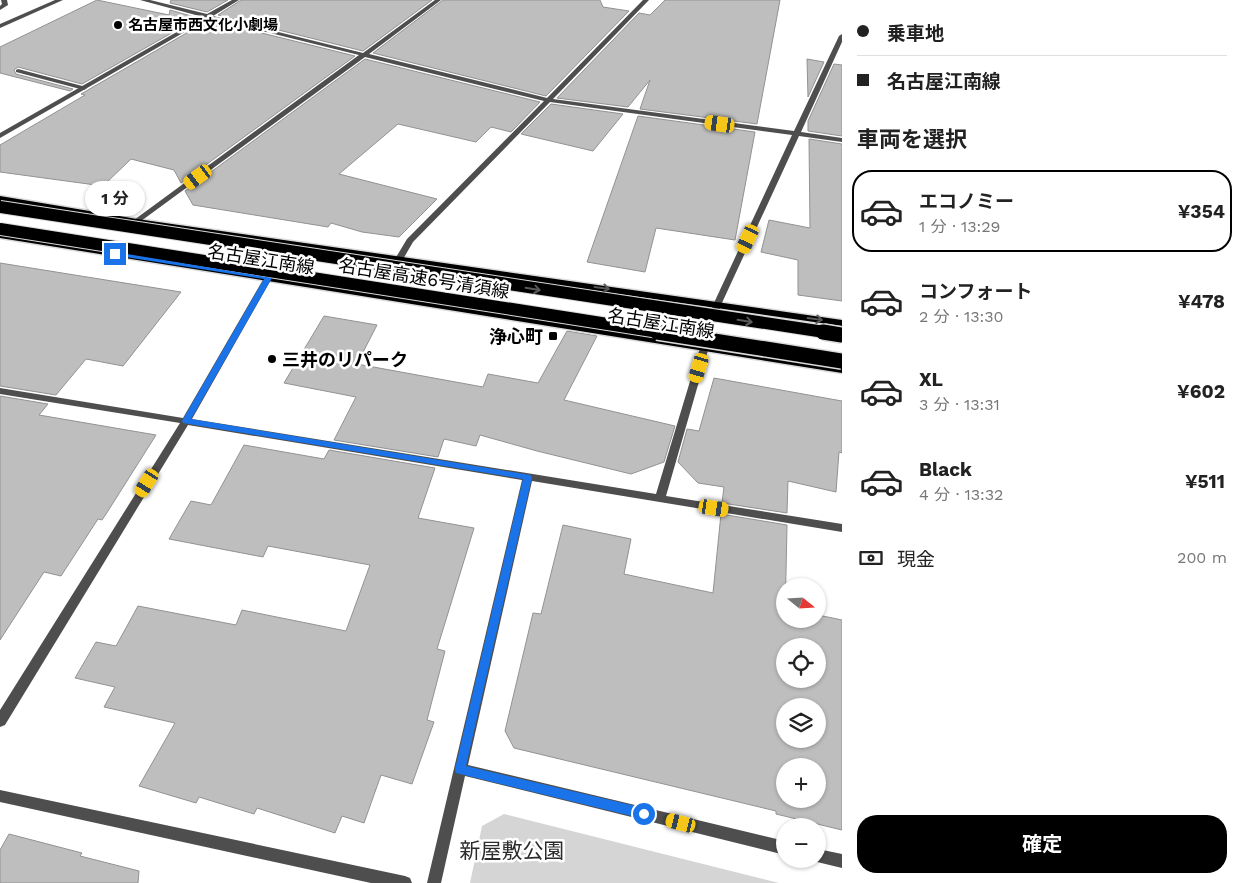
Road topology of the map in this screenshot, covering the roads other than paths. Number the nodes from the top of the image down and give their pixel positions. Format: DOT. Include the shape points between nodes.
graph roads {
  1 [pos="4,0"];
  2 [pos="60,0"];
  3 [pos="144,0"];
  4 [pos="236,0"];
  5 [pos="438,0"];
  6 [pos="646,0"];
  7 [pos="0,8"];
  8 [pos="208,16"];
  9 [pos="0,26"];
  10 [pos="842,36"];
  11 [pos="365,55"];
  12 [pos="18,71"];
  13 [pos="84,88"];
  14 [pos="548,100"];
  15 [pos="0,129"];
  16 [pos="10,130"];
  17 [pos="797,134"];
  18 [pos="0,136"];
  19 [pos="842,140"];
  20 [pos="0,199"];
  21 [pos="0,207"];
  22 [pos="137,222"];
  23 [pos="0,229"];
  24 [pos="0,236"];
  25 [pos="399,259"];
  26 [pos="268,278"];
  27 [pos="717,305"];
  28 [pos="842,323"];
  29 [pos="842,335"];
  30 [pos="704,347"];
  31 [pos="842,361"];
  32 [pos="842,369"];
  33 [pos="0,391"];
  34 [pos="186,421"];
  35 [pos="528,477"];
  36 [pos="660,499"];
  37 [pos="842,528"];
  38 [pos="0,720"];
  39 [pos="460,769"];
  40 [pos="0,796"];
  41 [pos="776,846"];
  42 [pos="826,858"];
  43 [pos="842,862"];
  44 [pos="405,883"];
  45 [pos="434,883"];
  1 -- 7 [label="street" via="5,5"];
  2 -- 9 [label="street"];
  3 -- 8 [label="street"];
  4 -- 8 [label="street"];
  5 -- 11 [label="street"];
  6 -- 14 [label="street"];
  8 -- 11 [label="street"];
  8 -- 13 [label="street"];
  10 -- 17 [label="street"];
  11 -- 14 [label="street"];
  11 -- 22 [label="street"];
  12 -- 13 [label="street"];
  13 -- 16 [label="street"];
  14 -- 17 [label="street"];
  14 -- 25 [label="street" via="410,241"];
  15 -- 16 [label="street"];
  16 -- 18 [label="street"];
  17 -- 19 [label="street"];
  17 -- 27 [label="street"];
  20 -- 22 [label="main road, 名古屋江南線"];
  21 -- 29 [label="highway, 名古屋高速6号清須線, one-way, bridge"];
  22 -- 25 [label="main road, 名古屋江南線"];
  23 -- 31 [label="highway, 名古屋高速6号清須線, bridge"];
  24 -- 26 [label="main road, 名古屋江南線"];
  25 -- 27 [label="main road, 名古屋江南線, one-way"];
  26 -- 30 [label="main road, 名古屋江南線"];
  26 -- 34 [label="street"];
  27 -- 28 [label="main road, 名古屋江南線, one-way"];
  27 -- 30 [label="street"];
  30 -- 32 [label="main road, 名古屋江南線"];
  30 -- 36 [label="street"];
  33 -- 34 [label="street"];
  34 -- 35 [label="street"];
  34 -- 38 [label="street"];
  35 -- 36 [label="street"];
  35 -- 39 [label="street"];
  36 -- 37 [label="street"];
  39 -- 41 [label="street"];
  39 -- 45 [label="street"];
  40 -- 44 [label="street"];
  42 -- 43 [label="street"];
}
